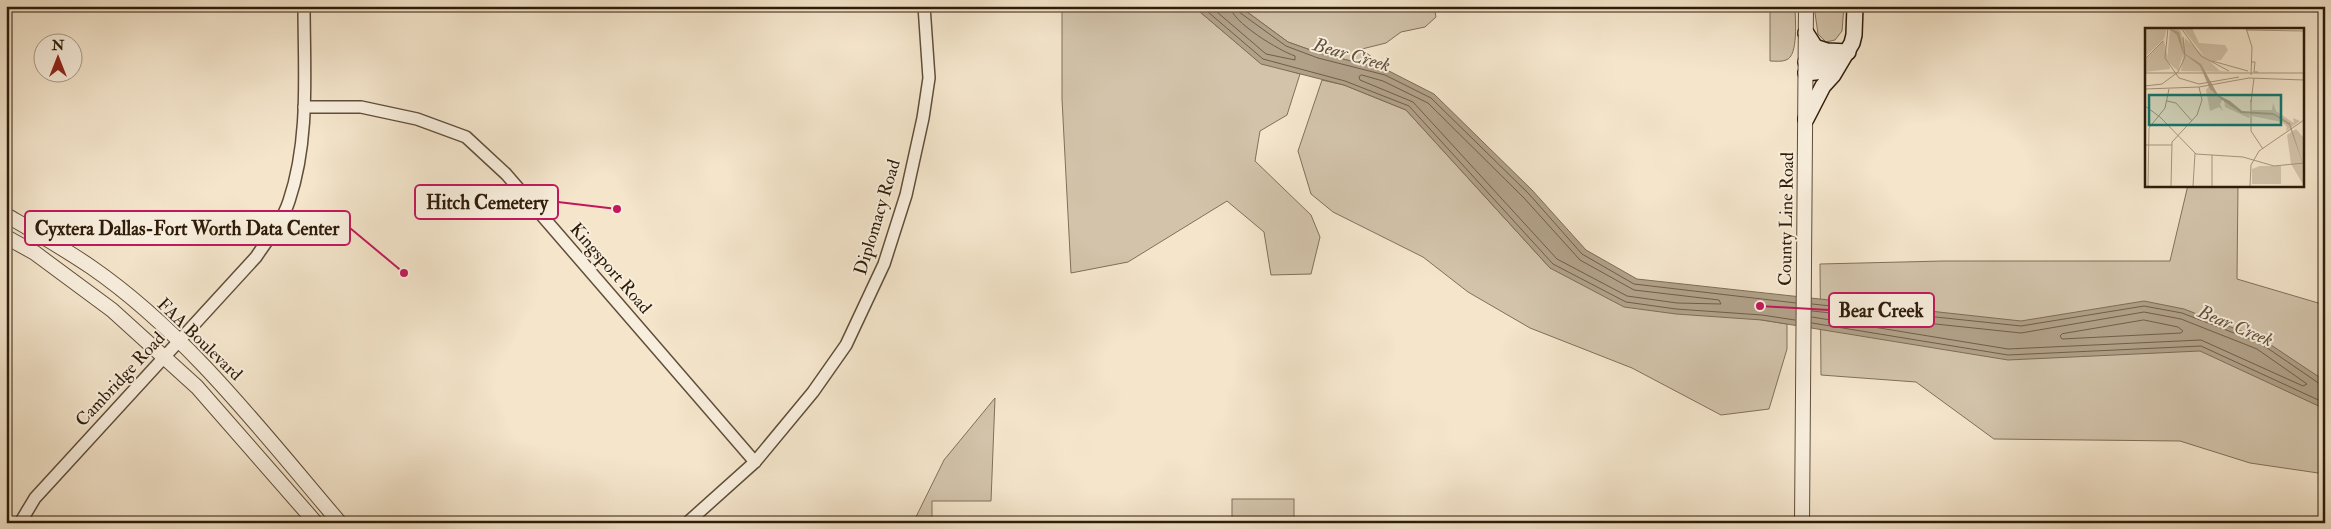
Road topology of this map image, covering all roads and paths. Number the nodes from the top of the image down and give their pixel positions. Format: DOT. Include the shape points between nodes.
graph roads {
  1 [pos="304,6"];
  2 [pos="924,6"];
  3 [pos="1806,6"];
  4 [pos="1855,6"];
  5 [pos="1806,33"];
  6 [pos="1848,52"];
  7 [pos="1806,67"];
  8 [pos="304,107"];
  9 [pos="1806,119"];
  10 [pos="6,215"];
  11 [pos="38,234"];
  12 [pos="6,237"];
  13 [pos="27,249"];
  14 [pos="178,341"];
  15 [pos="163,357"];
  16 [pos="284,458"];
  17 [pos="755,462"];
  18 [pos="270,470"];
  19 [pos="20,523"];
  20 [pos="316,523"];
  21 [pos="340,523"];
  22 [pos="687,523"];
  23 [pos="1802,523"];
  1 -- 8 [label="street, Cambridge Road"];
  2 -- 17 [label="street, Diplomacy Road" via="929,78 923,118 906,195 884,264 846,345 813,392"];
  3 -- 5 [label="street, County Line Road"];
  4 -- 6 [label="main road" via="1854,35"];
  5 -- 6 [label="main road" via="1815,47"];
  5 -- 7 [label="street, County Line Road"];
  6 -- 7 [label="main road" via="1833,70"];
  6 -- 9 [label="main road" via="1823,86"];
  7 -- 9 [label="street, County Line Road"];
  8 -- 14 [label="street, Cambridge Road" via="297,171 277,227 256,257"];
  8 -- 17 [label="street, Kingsport Road" via="361,107 417,119 466,137 506,174"];
  9 -- 23 [label="street, County Line Road"];
  10 -- 11 [label="street, FAA Boulevard"];
  11 -- 13 [label="street"];
  11 -- 14 [label="street, FAA Boulevard" via="92,268"];
  12 -- 13 [label="street, FAA Boulevard"];
  13 -- 15 [label="street, FAA Boulevard" via="112,310"];
  14 -- 15 [label="street, Cambridge Road"];
  14 -- 16 [label="street, FAA Boulevard" via="223,386"];
  15 -- 18 [label="street, FAA Boulevard" via="197,387"];
  15 -- 19 [label="street, Cambridge Road" via="35,498"];
  16 -- 18 [label="street"];
  16 -- 21 [label="street, FAA Boulevard"];
  17 -- 22 [label="street, Diplomacy Road"];
  18 -- 20 [label="street, FAA Boulevard"];
}
